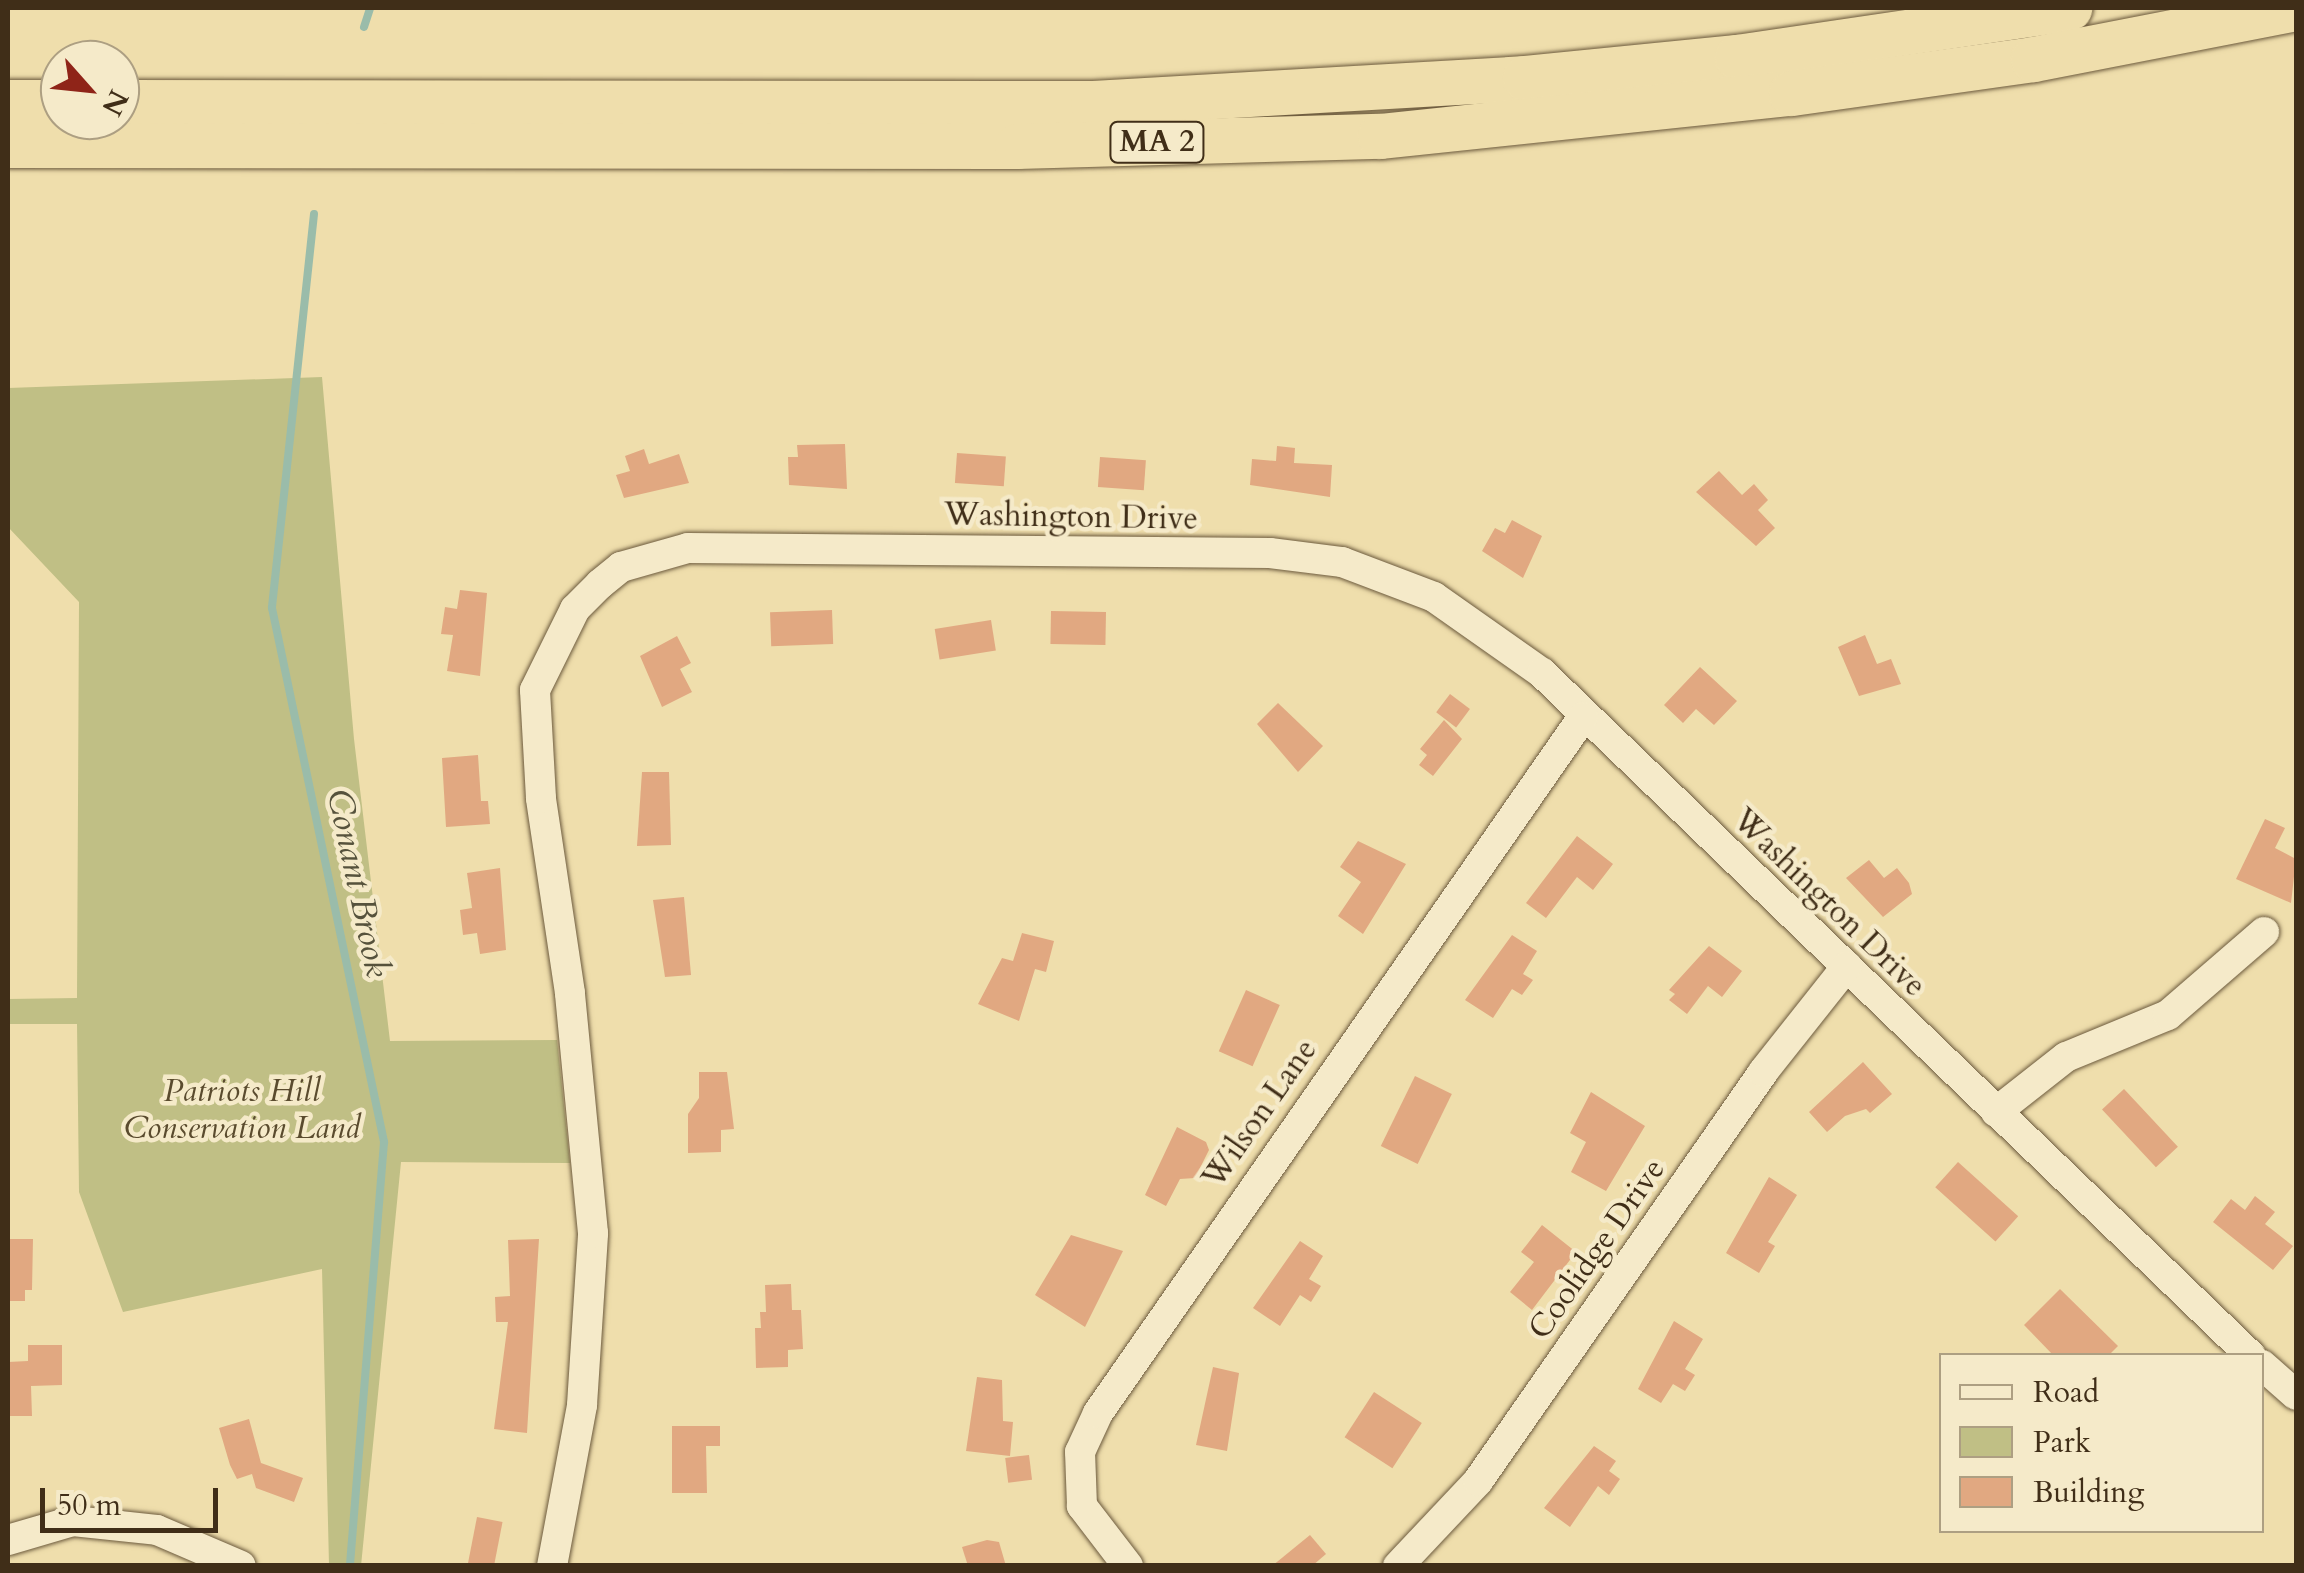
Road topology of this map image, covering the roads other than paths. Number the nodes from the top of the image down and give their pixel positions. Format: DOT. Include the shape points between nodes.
graph roads {
  1 [pos="2068,8"];
  2 [pos="2296,8"];
  3 [pos="8,102"];
  4 [pos="40,102"];
  5 [pos="140,102"];
  6 [pos="8,144"];
  7 [pos="1583,717"];
  8 [pos="2264,932"];
  9 [pos="1847,966"];
  10 [pos="1996,1112"];
  11 [pos="2247,1353"];
  12 [pos="2264,1367"];
  13 [pos="2296,1395"];
  14 [pos="8,1540"];
  15 [pos="241,1566"];
  16 [pos="552,1566"];
  17 [pos="1128,1566"];
  18 [pos="1398,1566"];
  1 -- 5 [label="highway, MA 2" via="1736,56 1524,78 1093,103"];
  2 -- 6 [label="highway, MA 2" via="2033,59 1791,93 1380,136 1017,146"];
  3 -- 4 [label="highway"];
  7 -- 9 [label="street, Washington Drive"];
  7 -- 16 [label="street, Washington Drive" via="1542,673 1464,614 1373,571 1311,558 720,545 621,567 600,584 575,610 536,690 541,798 570,992 593,1232 582,1406"];
  7 -- 17 [label="street, Wilson Lane" via="1098,1414 1080,1452 1082,1506"];
  8 -- 10 [label="street" via="2168,1015 2066,1057"];
  9 -- 10 [label="street, Washington Drive"];
  9 -- 18 [label="street, Coolidge Drive" via="1763,1072 1478,1481"];
  10 -- 11 [label="street, Washington Drive"];
  12 -- 13 [label="street"];
  14 -- 15 [label="street" via="74,1520 156,1530"];
}
